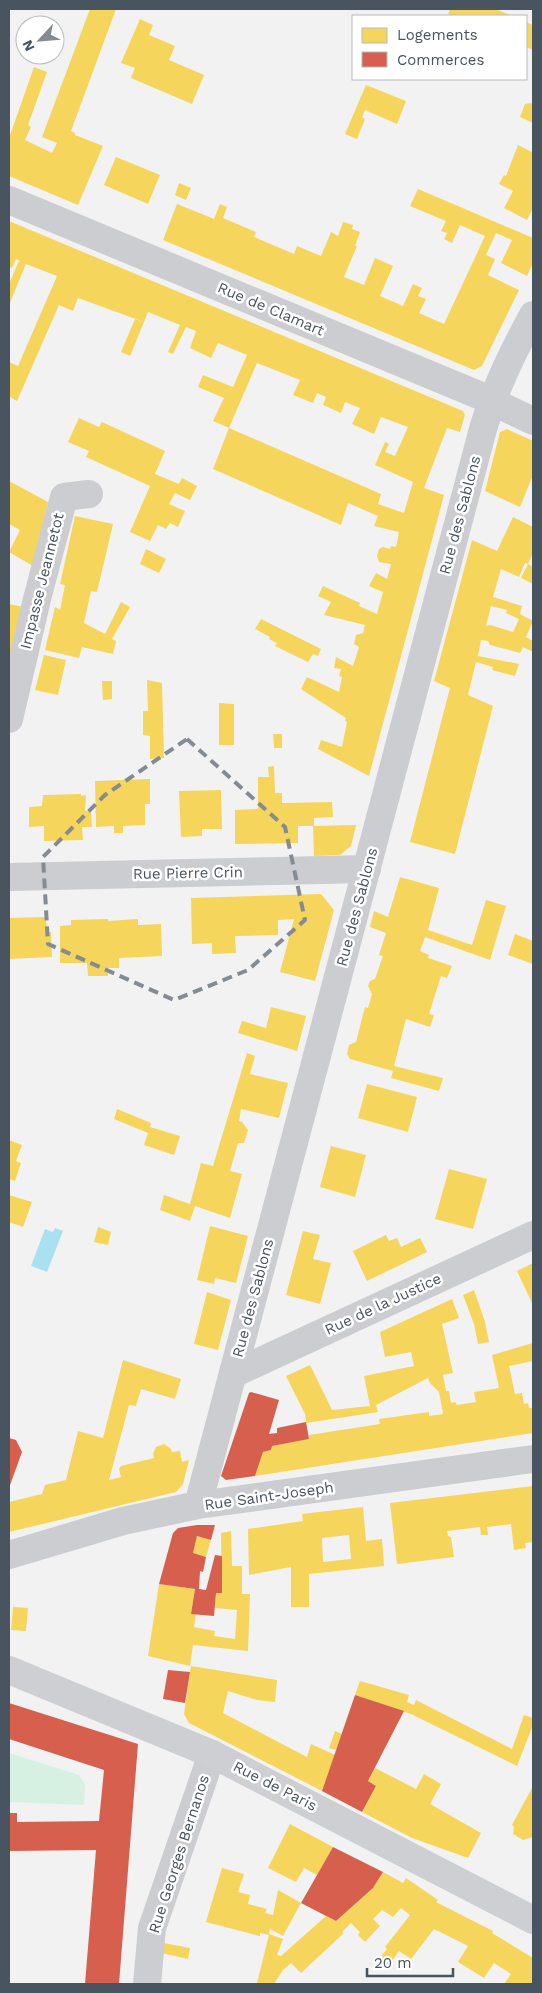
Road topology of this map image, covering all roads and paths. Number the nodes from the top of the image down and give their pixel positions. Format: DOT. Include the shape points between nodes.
graph roads {
  1 [pos="9,200"];
  2 [pos="533,315"];
  3 [pos="491,401"];
  4 [pos="533,421"];
  5 [pos="89,494"];
  6 [pos="9,719"];
  7 [pos="367,868"];
  8 [pos="9,877"];
  9 [pos="533,1235"];
  10 [pos="233,1374"];
  11 [pos="533,1459"];
  12 [pos="198,1505"];
  13 [pos="9,1555"];
  14 [pos="9,1670"];
  15 [pos="212,1754"];
  16 [pos="533,1920"];
  17 [pos="147,1984"];
  1 -- 3 [label="street, Rue de Clamart"];
  2 -- 3 [label="street, Rue des Sablons"];
  3 -- 4 [label="street, Rue de Clamart"];
  3 -- 7 [label="street, Rue des Sablons"];
  5 -- 6 [label="street, Impasse Jeannetot" via="64,497"];
  7 -- 8 [label="street, Rue Pierre Crin"];
  7 -- 10 [label="street, Rue des Sablons"];
  9 -- 10 [label="street, Rue de la Justice"];
  10 -- 12 [label="street, Rue des Sablons"];
  11 -- 12 [label="street, Rue Saint-Joseph"];
  12 -- 13 [label="street, Rue Saint-Joseph" via="123,1521"];
  14 -- 15 [label="street, Rue de Paris"];
  15 -- 16 [label="street, Rue de Paris"];
  15 -- 17 [label="street, Rue Georges Bernanos" via="152,1928"];
}
